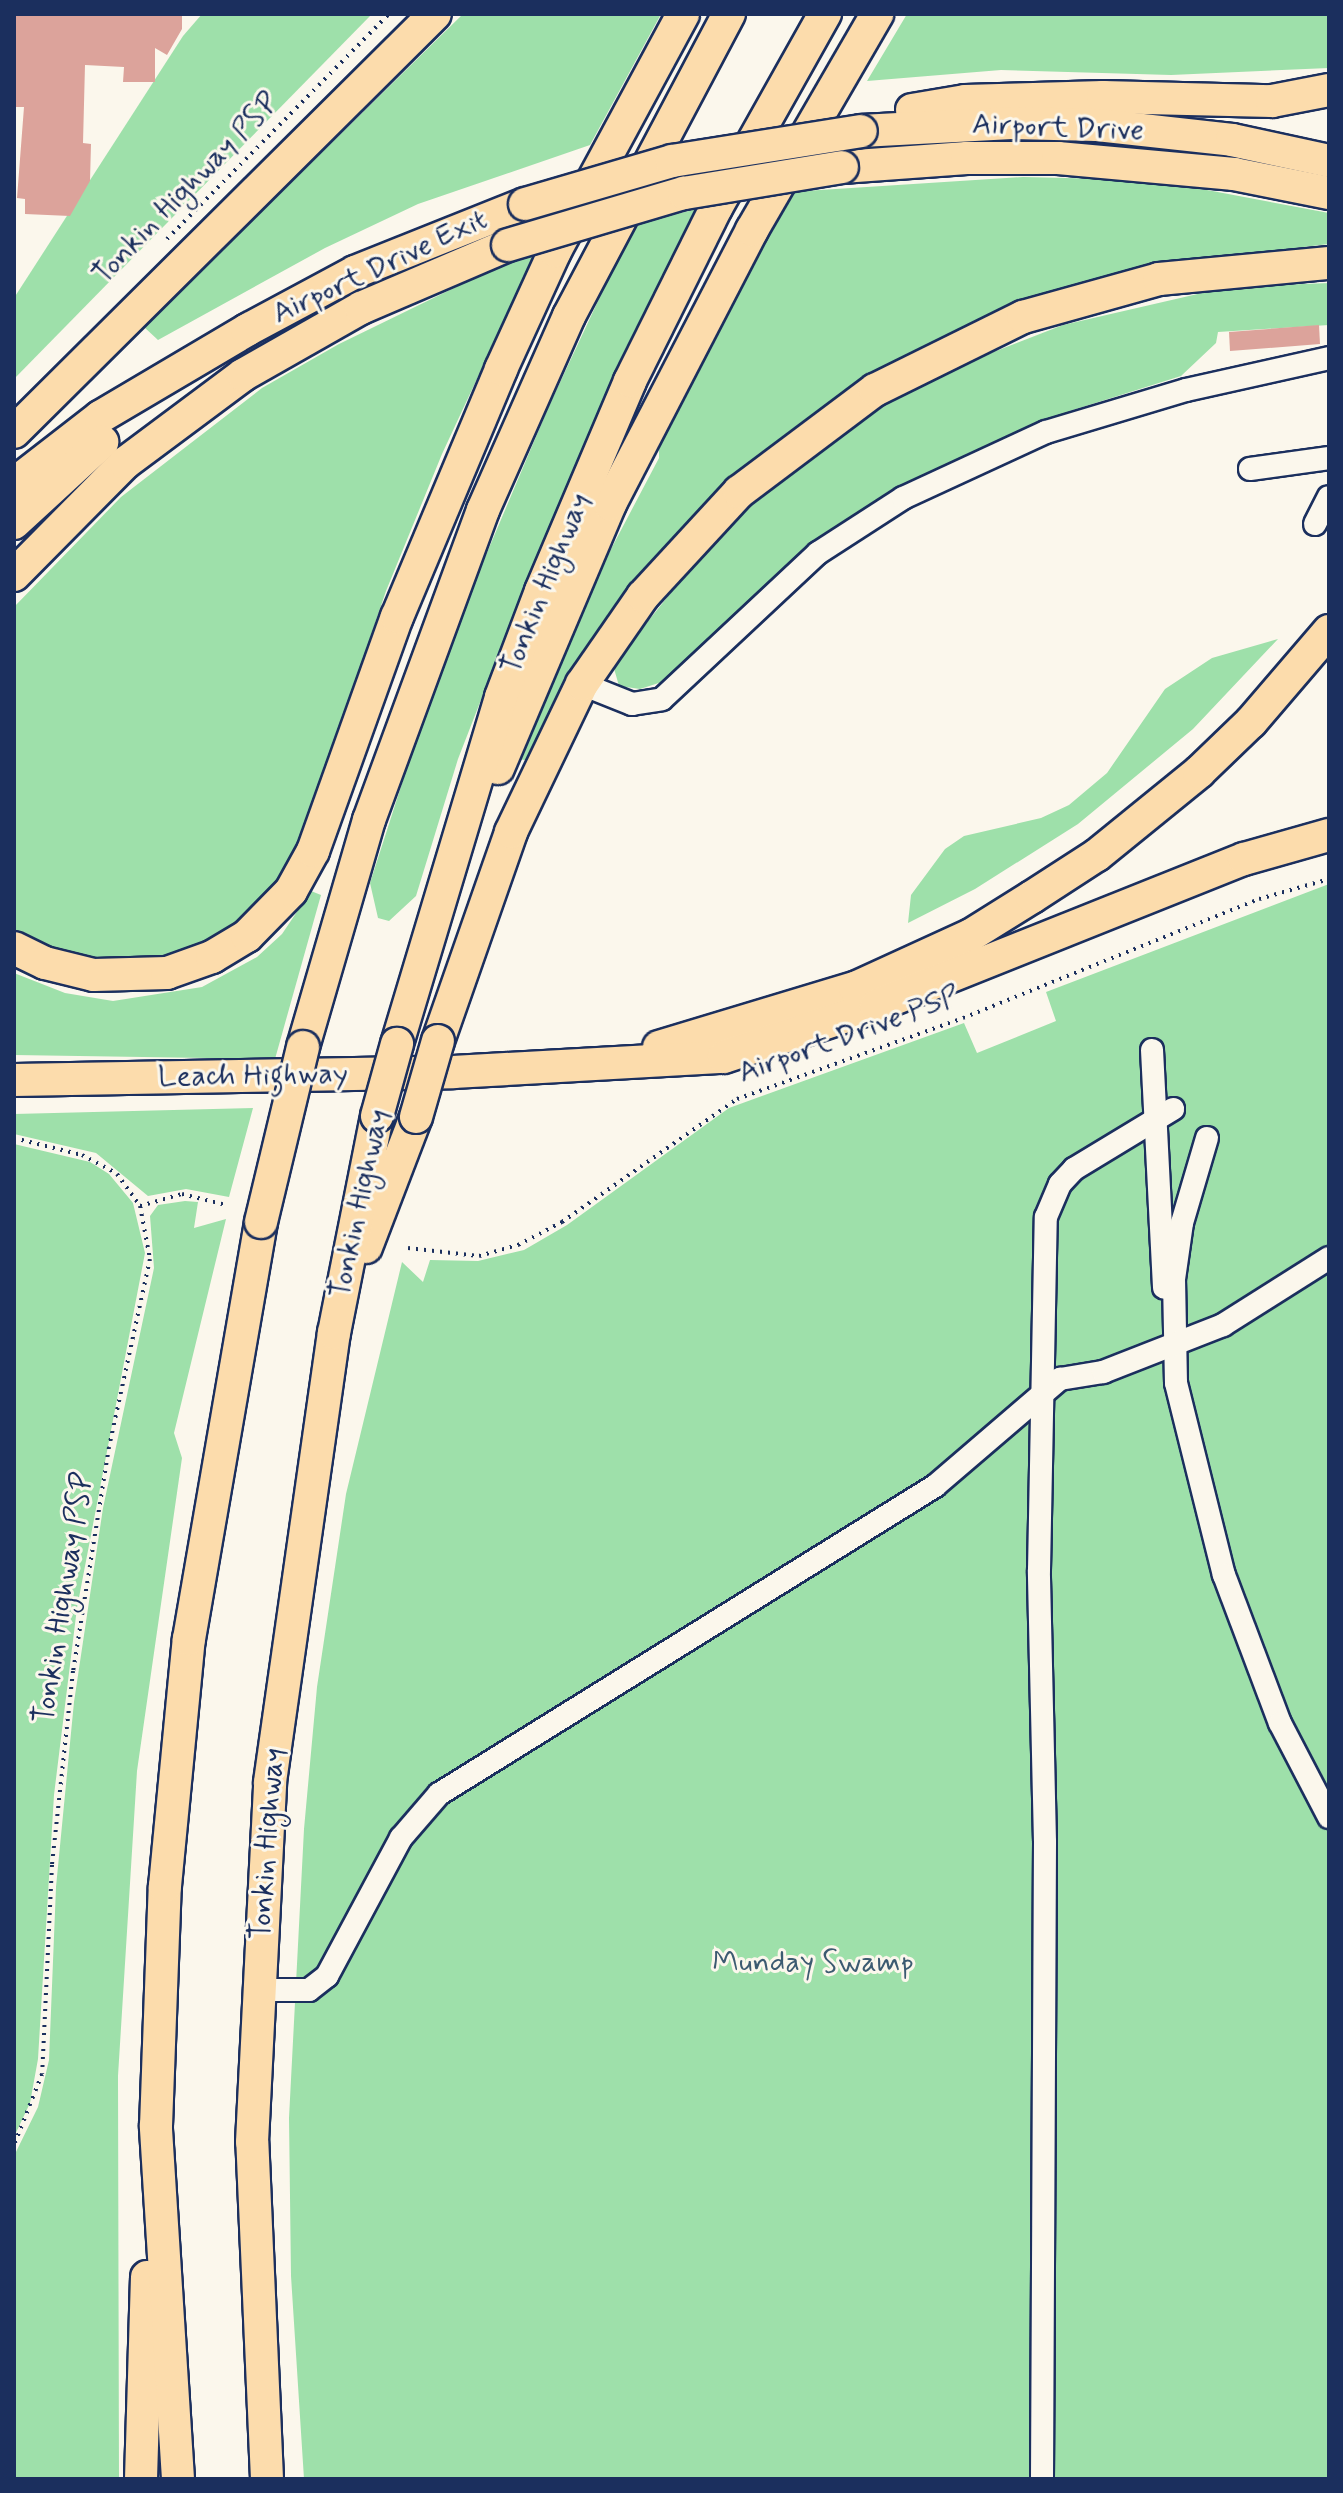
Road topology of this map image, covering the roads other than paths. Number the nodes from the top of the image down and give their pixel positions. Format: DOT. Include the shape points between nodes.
graph roads {
  1 [pos="435,14"];
  2 [pos="683,14"];
  3 [pos="729,14"];
  4 [pos="825,14"];
  5 [pos="877,14"];
  6 [pos="1329,90"];
  7 [pos="864,126"];
  8 [pos="786,141"];
  9 [pos="1329,161"];
  10 [pos="1329,193"];
  11 [pos="1329,263"];
  12 [pos="247,330"];
  13 [pos="1329,358"];
  14 [pos="14,432"];
  15 [pos="1329,458"];
  16 [pos="1250,469"];
  17 [pos="14,484"];
  18 [pos="1329,497"];
  19 [pos="14,523"];
  20 [pos="1315,524"];
  21 [pos="14,575"];
  22 [pos="1329,631"];
  23 [pos="582,684"];
  24 [pos="1329,835"];
  25 [pos="14,948"];
  26 [pos="417,969"];
  27 [pos="1152,1050"];
  28 [pos="539,1068"];
  29 [pos="14,1080"];
  30 [pos="1164,1114"];
  31 [pos="1207,1138"];
  32 [pos="1329,1258"];
  33 [pos="334,1333"];
  34 [pos="1172,1345"];
  35 [pos="1042,1392"];
  36 [pos="1329,1817"];
  37 [pos="260,1990"];
  38 [pos="156,2126"];
  39 [pos="141,2479"];
  40 [pos="178,2479"];
  41 [pos="267,2479"];
  42 [pos="1042,2479"];
  1 -- 14 [label="highway"];
  2 -- 25 [label="highway" via="555,251 501,369 397,617 318,838 291,891 247,936 212,957 167,973 119,978 81,973"];
  3 -- 38 [label="highway, bridge" via="569,316 483,510 369,820 303,1047 261,1222 189,1639 165,1886"];
  4 -- 26 [label="highway, Tonkin Highway" via="716,208 590,473 501,697"];
  5 -- 26 [label="highway" via="752,230 610,504"];
  6 -- 7 [label="highway" via="1272,101 965,101"];
  7 -- 8 [label="highway, Airport Drive, bridge"];
  7 -- 9 [label="highway, Airport Drive" via="1097,125 1232,140"];
  8 -- 12 [label="highway, Airport Drive Exit, bridge" via="672,161 525,204 355,272"];
  10 -- 21 [label="highway, bridge" via="1234,174 1058,158 952,158 842,167 684,193 508,245 361,308 243,375 125,463"];
  11 -- 23 [label="highway" via="1230,270 1102,292 1010,323 875,390 739,492 643,596"];
  12 -- 17 [label="highway, Airport Drive Exit" via="100,417"];
  12 -- 19 [label="highway" via="74,463"];
  13 -- 23 [label="street" via="1186,390 1046,432 903,498 818,553 662,699 632,704"];
  15 -- 16 [label="street"];
  18 -- 20 [label="street"];
  22 -- 28 [label="highway" via="1251,722 1160,806 1097,855 971,935 786,1013 652,1049"];
  23 -- 33 [label="highway, bridge" via="511,832 416,1117"];
  24 -- 28 [label="highway" via="1244,859 876,1006 724,1057"];
  26 -- 33 [label="highway, Tonkin Highway, bridge" via="377,1116"];
  27 -- 30 [label="street"];
  28 -- 29 [label="highway, Leach Highway"];
  30 -- 34 [label="street" via="1161,1273"];
  30 -- 35 [label="street" via="1074,1169 1050,1200"];
  31 -- 34 [label="street" via="1182,1223"];
  32 -- 34 [label="street" via="1223,1325"];
  33 -- 37 [label="highway, Tonkin Highway" via="270,1782"];
  34 -- 35 [label="street" via="1103,1372 1069,1376"];
  34 -- 36 [label="street" via="1185,1433 1224,1575 1280,1723"];
  35 -- 37 [label="street" via="935,1486 439,1794 401,1838 327,1976 309,1990"];
  35 -- 42 [label="street"];
  37 -- 41 [label="highway, Tonkin Highway" via="253,2256"];
  38 -- 39 [label="highway"];
  38 -- 40 [label="highway"];
}
